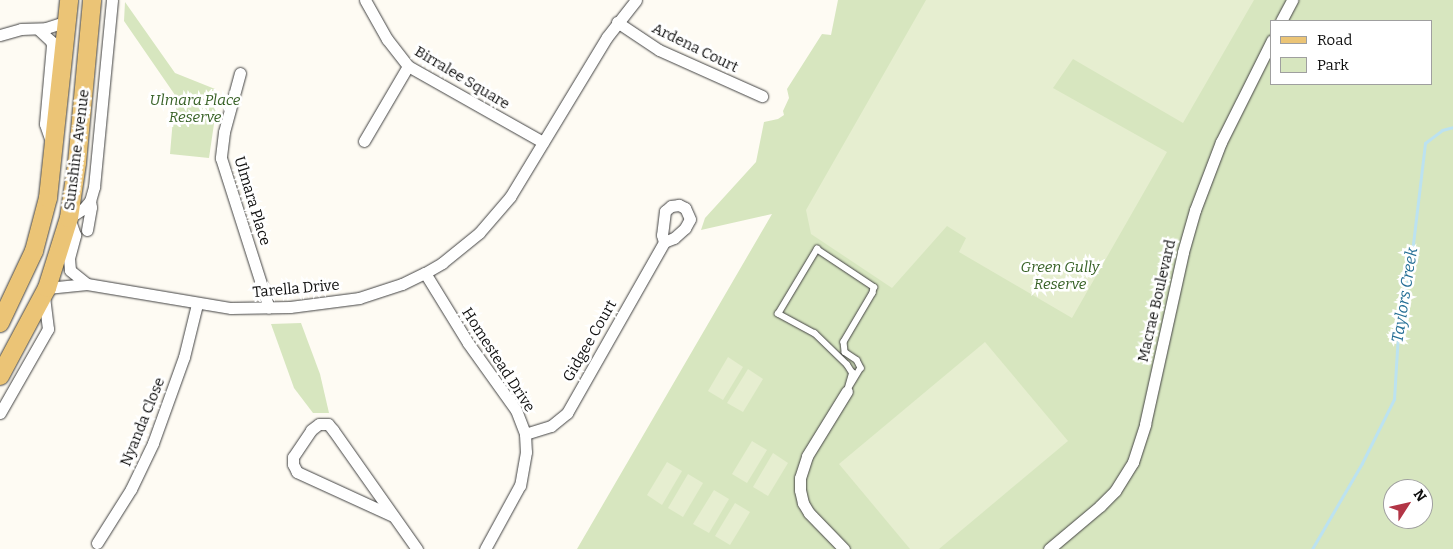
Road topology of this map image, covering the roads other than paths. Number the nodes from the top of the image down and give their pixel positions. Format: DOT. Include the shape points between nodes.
graph roads {
  1 [pos="69,0"];
  2 [pos="92,0"];
  3 [pos="112,0"];
  4 [pos="636,0"];
  5 [pos="1292,0"];
  6 [pos="367,1"];
  7 [pos="1282,20"];
  8 [pos="67,21"];
  9 [pos="617,22"];
  10 [pos="38,29"];
  11 [pos="0,35"];
  12 [pos="1270,44"];
  13 [pos="408,66"];
  14 [pos="240,73"];
  15 [pos="762,96"];
  16 [pos="364,141"];
  17 [pos="543,142"];
  18 [pos="53,157"];
  19 [pos="77,163"];
  20 [pos="90,201"];
  21 [pos="69,218"];
  22 [pos="87,230"];
  23 [pos="664,242"];
  24 [pos="425,273"];
  25 [pos="87,284"];
  26 [pos="46,291"];
  27 [pos="197,304"];
  28 [pos="269,308"];
  29 [pos="0,323"];
  30 [pos="21,338"];
  31 [pos="0,360"];
  32 [pos="0,376"];
  33 [pos="846,391"];
  34 [pos="0,413"];
  35 [pos="525,434"];
  36 [pos="393,516"];
  37 [pos="97,543"];
  38 [pos="417,549"];
  39 [pos="485,549"];
  40 [pos="844,549"];
  41 [pos="1050,549"];
  1 -- 8 [label="main road, Sunshine Avenue"];
  2 -- 19 [label="main road, Sunshine Avenue"];
  3 -- 20 [label="street"];
  4 -- 9 [label="street, Tarella Drive"];
  5 -- 7 [label="street"];
  6 -- 13 [label="street, Birralee Square" via="387,40"];
  8 -- 10 [label="street"];
  8 -- 18 [label="main road, Sunshine Avenue"];
  9 -- 15 [label="street, Ardena Court" via="659,50"];
  9 -- 17 [label="street, Tarella Drive"];
  10 -- 11 [label="street" via="21,29"];
  10 -- 18 [label="street" via="52,45 46,124"];
  12 -- 41 [label="street, Macrae Boulevard" via="1221,142 1195,210 1146,424 1133,462 1115,491"];
  13 -- 16 [label="street"];
  13 -- 17 [label="street, Birralee Square"];
  14 -- 28 [label="street, Ulmara Place" via="222,138 221,158"];
  17 -- 24 [label="street, Tarella Drive" via="510,197 493,218 463,247"];
  18 -- 19 [label="main road"];
  18 -- 29 [label="main road, Sunshine Avenue" via="42,224 34,250"];
  19 -- 21 [label="main road, Sunshine Avenue"];
  20 -- 21 [label="street"];
  20 -- 22 [label="street"];
  21 -- 25 [label="street" via="75,235 69,258 70,270"];
  21 -- 26 [label="main road, Sunshine Avenue"];
  23 -- 35 [label="street, Gidgee Court" via="567,413 551,426"];
  24 -- 28 [label="street, Tarella Drive" via="359,298 313,306"];
  24 -- 35 [label="street, Homestead Drive" via="468,343 516,410"];
  25 -- 26 [label="street, Tarella Drive"];
  25 -- 27 [label="street, Tarella Drive"];
  26 -- 30 [label="main road, Sunshine Avenue"];
  26 -- 34 [label="street" via="48,329"];
  27 -- 28 [label="street, Tarella Drive"];
  27 -- 37 [label="street, Nyanda Close" via="184,357 153,443 131,489"];
  30 -- 31 [label="main road"];
  30 -- 32 [label="main road, Sunshine Avenue"];
  33 -- 33 [label="lane" via="852,373 847,365 815,334 778,314 817,250 874,288 844,342 845,352 857,360 861,368"];
  33 -- 40 [label="street" via="807,456 800,478 803,503 809,513"];
  35 -- 39 [label="street, Homestead Drive" via="526,452 520,485"];
  36 -- 36 [label="street" via="297,472 293,456 311,430 319,424 328,424"];
  36 -- 38 [label="street"];
}
